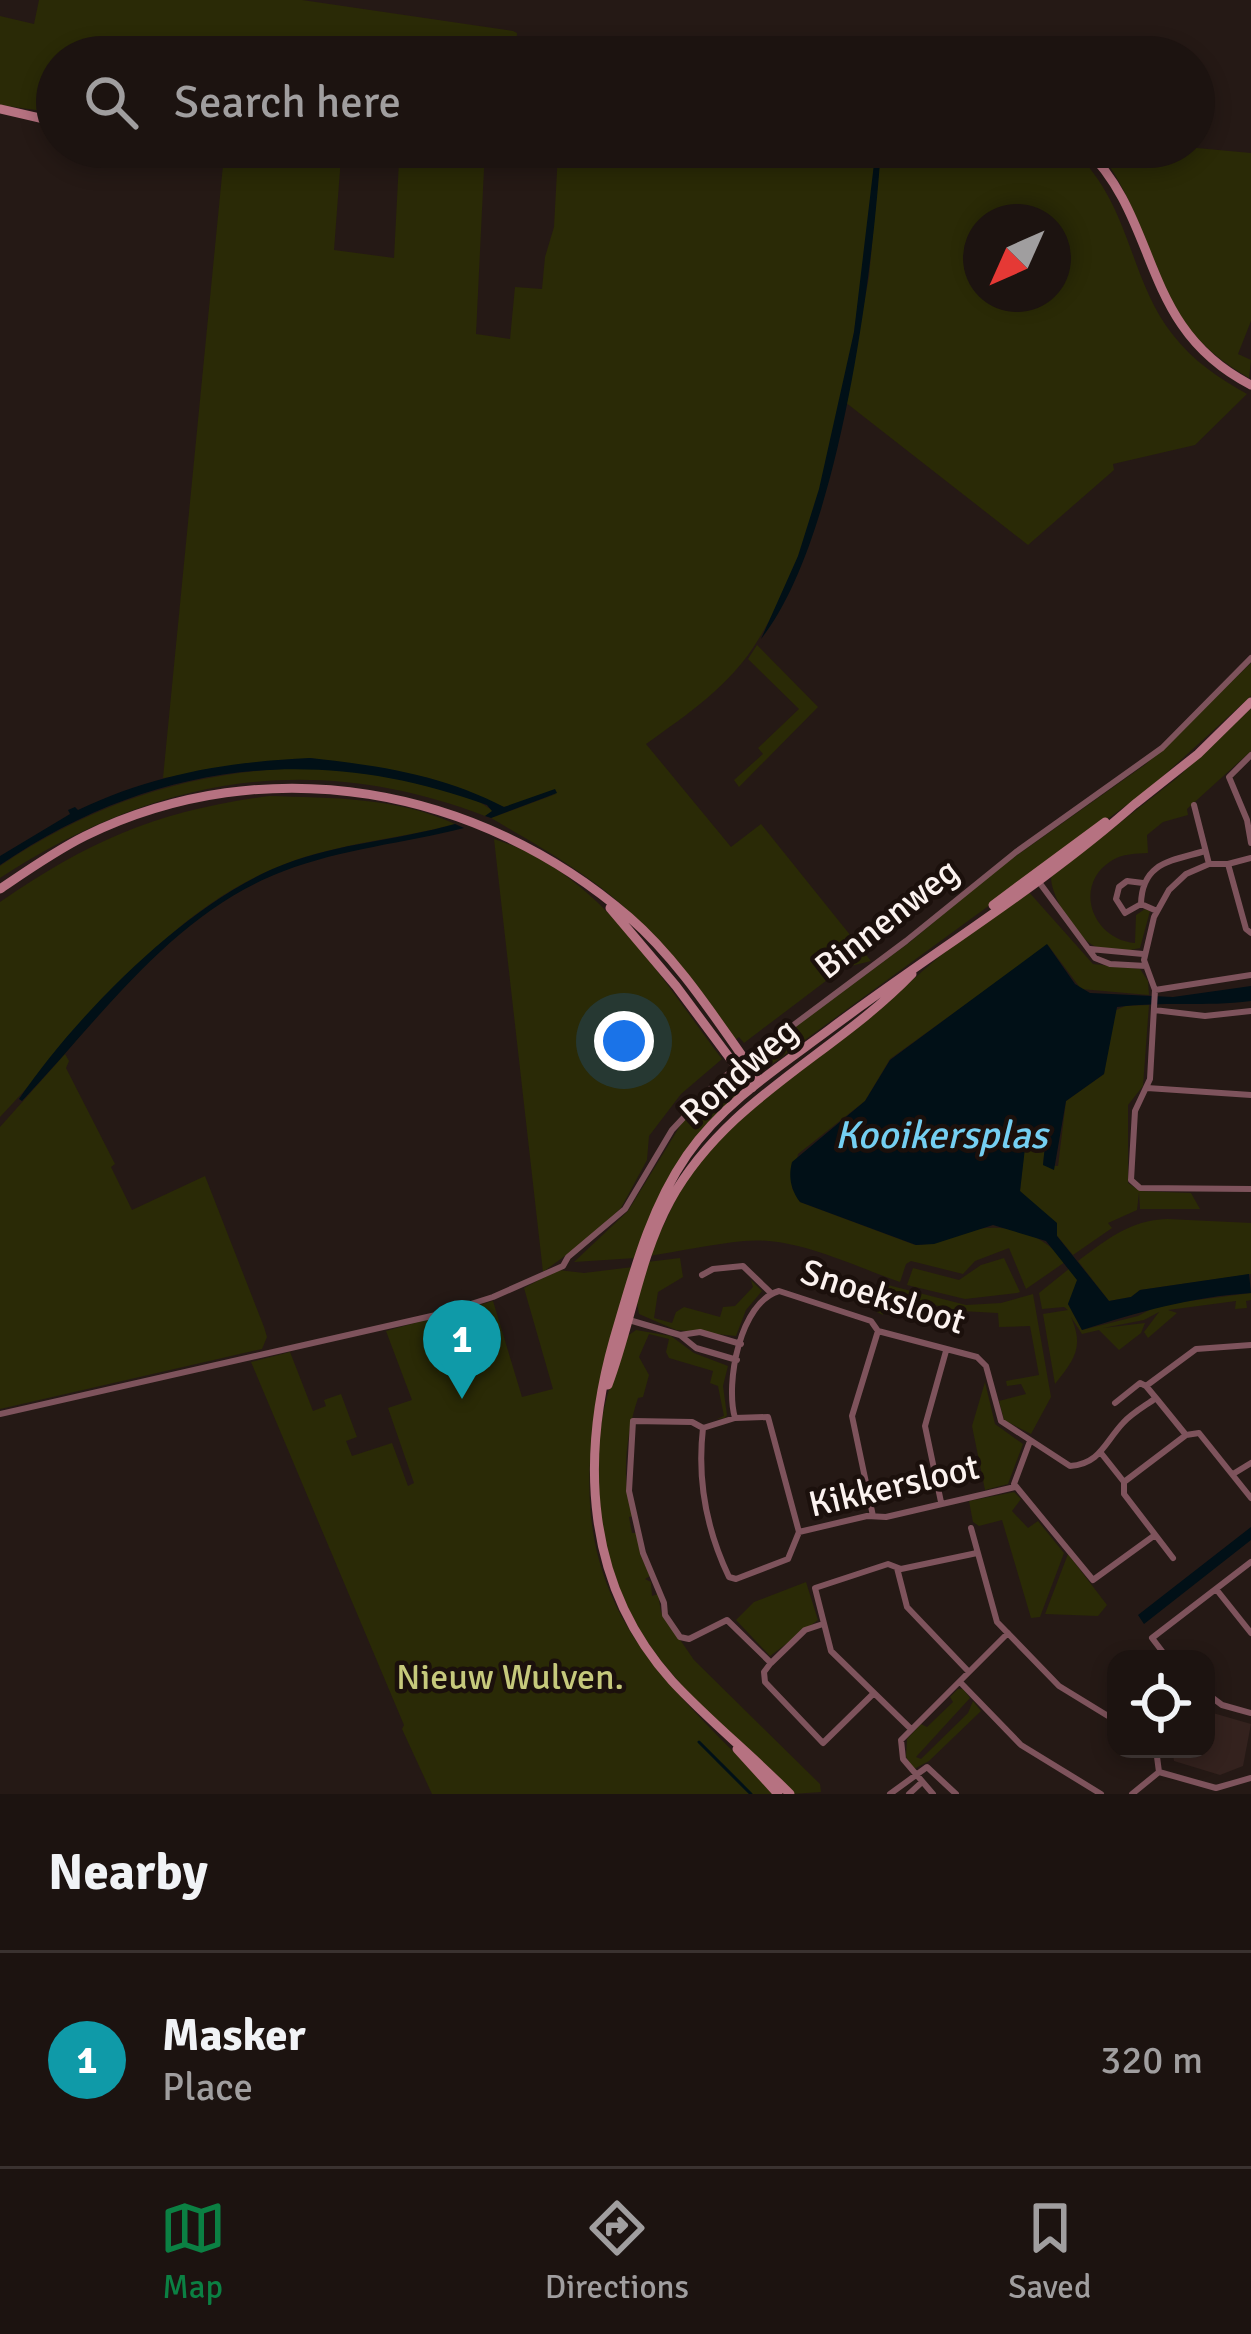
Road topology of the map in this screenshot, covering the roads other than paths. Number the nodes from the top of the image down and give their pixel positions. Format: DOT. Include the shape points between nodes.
graph roads {
  1 [pos="0,109"];
  2 [pos="36,117"];
  3 [pos="1100,168"];
  4 [pos="1251,385"];
  5 [pos="1251,658"];
  6 [pos="1251,702"];
  7 [pos="1251,755"];
  8 [pos="1194,805"];
  9 [pos="1251,843"];
  10 [pos="1205,851"];
  11 [pos="1251,858"];
  12 [pos="1209,864"];
  13 [pos="1228,864"];
  14 [pos="1036,878"];
  15 [pos="1143,883"];
  16 [pos="0,889"];
  17 [pos="1141,904"];
  18 [pos="1156,911"];
  19 [pos="1251,933"];
  20 [pos="1145,960"];
  21 [pos="1251,975"];
  22 [pos="1155,993"];
  23 [pos="1154,1008"];
  24 [pos="1251,1010"];
  25 [pos="739,1061"];
  26 [pos="758,1087"];
  27 [pos="1147,1088"];
  28 [pos="1251,1095"];
  29 [pos="1251,1189"];
  30 [pos="701,1275"];
  31 [pos="771,1293"];
  32 [pos="625,1319"];
  33 [pos="878,1331"];
  34 [pos="680,1335"];
  35 [pos="742,1344"];
  36 [pos="1251,1345"];
  37 [pos="946,1351"];
  38 [pos="737,1360"];
  39 [pos="1146,1386"];
  40 [pos="1156,1398"];
  41 [pos="1114,1403"];
  42 [pos="0,1414"];
  43 [pos="735,1418"];
  44 [pos="703,1428"];
  45 [pos="1186,1435"];
  46 [pos="1030,1441"];
  47 [pos="1101,1453"];
  48 [pos="1251,1463"];
  49 [pos="1233,1474"];
  50 [pos="1124,1482"];
  51 [pos="1015,1486"];
  52 [pos="1251,1498"];
  53 [pos="941,1502"];
  54 [pos="874,1516"];
  55 [pos="971,1528"];
  56 [pos="799,1532"];
  57 [pos="1155,1534"];
  58 [pos="977,1553"];
  59 [pos="1173,1558"];
  60 [pos="1251,1562"];
  61 [pos="896,1567"];
  62 [pos="1216,1588"];
  63 [pos="823,1624"];
  64 [pos="1008,1633"];
  65 [pos="1251,1633"];
  66 [pos="1161,1650"];
  67 [pos="771,1663"];
  68 [pos="968,1671"];
  69 [pos="960,1682"];
  70 [pos="874,1693"];
  71 [pos="1215,1700"];
  72 [pos="1251,1713"];
  73 [pos="1107,1715"];
  74 [pos="911,1729"];
  75 [pos="728,1738"];
  76 [pos="1158,1758"];
  77 [pos="1160,1772"];
  78 [pos="915,1775"];
  79 [pos="1251,1778"];
  80 [pos="922,1782"];
  81 [pos="778,1794"];
  82 [pos="790,1794"];
  83 [pos="890,1794"];
  84 [pos="909,1794"];
  85 [pos="933,1794"];
  86 [pos="956,1794"];
  87 [pos="1101,1794"];
  88 [pos="1132,1794"];
  1 -- 2 [label="main road"];
  3 -- 4 [label="main road" via="1176,320"];
  5 -- 25 [label="street, Binnenweg" via="1162,748"];
  6 -- 14 [label="main road, Rondweg" via="1185,766"];
  7 -- 9 [label="street" via="1229,777"];
  8 -- 10 [label="street"];
  10 -- 12 [label="street"];
  10 -- 15 [label="street" via="1160,864"];
  11 -- 13 [label="street"];
  12 -- 13 [label="street"];
  12 -- 18 [label="street" via="1180,878"];
  13 -- 19 [label="street"];
  14 -- 20 [label="street" via="1105,964"];
  14 -- 26 [label="main road, Rondweg"];
  15 -- 17 [label="street"];
  15 -- 17 [label="street" via="1127,881 1115,899 1125,913"];
  16 -- 25 [label="main road" via="124,819 231,791 344,789 462,816 561,867 631,918"];
  17 -- 18 [label="street"];
  18 -- 20 [label="street"];
  20 -- 22 [label="street"];
  21 -- 22 [label="street"];
  22 -- 23 [label="street"];
  23 -- 24 [label="street" via="1205,1016"];
  23 -- 27 [label="street"];
  25 -- 26 [label="main road"];
  25 -- 42 [label="street, Binnenweg" via="679,1120 621,1214 563,1266 469,1305"];
  26 -- 32 [label="main road, Rondweg" via="700,1137 664,1193"];
  27 -- 28 [label="street"];
  27 -- 29 [label="street" via="1134,1115 1134,1185"];
  30 -- 31 [label="street" via="742,1265"];
  31 -- 33 [label="street, Snoeksloot" via="871,1322"];
  31 -- 35 [label="street, Snoeksloot" via="753,1310"];
  32 -- 34 [label="street"];
  32 -- 75 [label="main road, Rondweg" via="593,1453 612,1581 652,1657"];
  33 -- 37 [label="street, Snoeksloot"];
  33 -- 54 [label="street" via="853,1414"];
  34 -- 35 [label="street"];
  34 -- 38 [label="street"];
  35 -- 38 [label="street, Snoeksloot"];
  36 -- 39 [label="street" via="1196,1349"];
  37 -- 46 [label="street, Snoeksloot" via="983,1361 1001,1421"];
  37 -- 53 [label="street" via="925,1426"];
  38 -- 43 [label="street, Snoeksloot" via="730,1387"];
  39 -- 40 [label="street"];
  39 -- 41 [label="street"];
  40 -- 45 [label="street"];
  40 -- 47 [label="street"];
  43 -- 44 [label="street"];
  43 -- 56 [label="street" via="770,1420"];
  44 -- 56 [label="street, Kikkersloot" via="701,1481 731,1579 790,1558"];
  44 -- 67 [label="street" via="633,1421 629,1491 643,1553 665,1615 685,1640 728,1619"];
  45 -- 49 [label="street" via="1198,1432"];
  45 -- 50 [label="street"];
  46 -- 47 [label="street, Snoeksloot" via="1070,1466"];
  46 -- 51 [label="street"];
  47 -- 50 [label="street"];
  48 -- 49 [label="street"];
  49 -- 52 [label="street"];
  50 -- 57 [label="street" via="1124,1494"];
  51 -- 53 [label="street, Kikkersloot"];
  51 -- 57 [label="street" via="1093,1580"];
  53 -- 54 [label="street, Kikkersloot"];
  54 -- 56 [label="street, Kikkersloot"];
  55 -- 58 [label="street"];
  57 -- 59 [label="street"];
  58 -- 61 [label="street"];
  58 -- 64 [label="street" via="994,1617"];
  60 -- 62 [label="street"];
  61 -- 63 [label="street" via="816,1586"];
  61 -- 68 [label="street" via="907,1607"];
  62 -- 65 [label="street"];
  62 -- 66 [label="street" via="1152,1638"];
  63 -- 67 [label="street"];
  63 -- 70 [label="street" via="831,1651"];
  64 -- 68 [label="street"];
  64 -- 73 [label="street" via="1062,1688"];
  67 -- 70 [label="street" via="765,1682 823,1743"];
  68 -- 69 [label="street"];
  69 -- 74 [label="street"];
  69 -- 87 [label="street" via="1021,1745"];
  70 -- 74 [label="street"];
  71 -- 72 [label="street"];
  74 -- 78 [label="street" via="900,1749"];
  75 -- 81 [label="main road, Rondweg"];
  75 -- 82 [label="main road, Rondweg"];
  76 -- 77 [label="street"];
  77 -- 79 [label="street" via="1216,1788"];
  77 -- 88 [label="street"];
  78 -- 80 [label="street"];
  78 -- 83 [label="street"];
  78 -- 86 [label="street" via="929,1767"];
  80 -- 84 [label="street"];
  80 -- 85 [label="street"];
}
